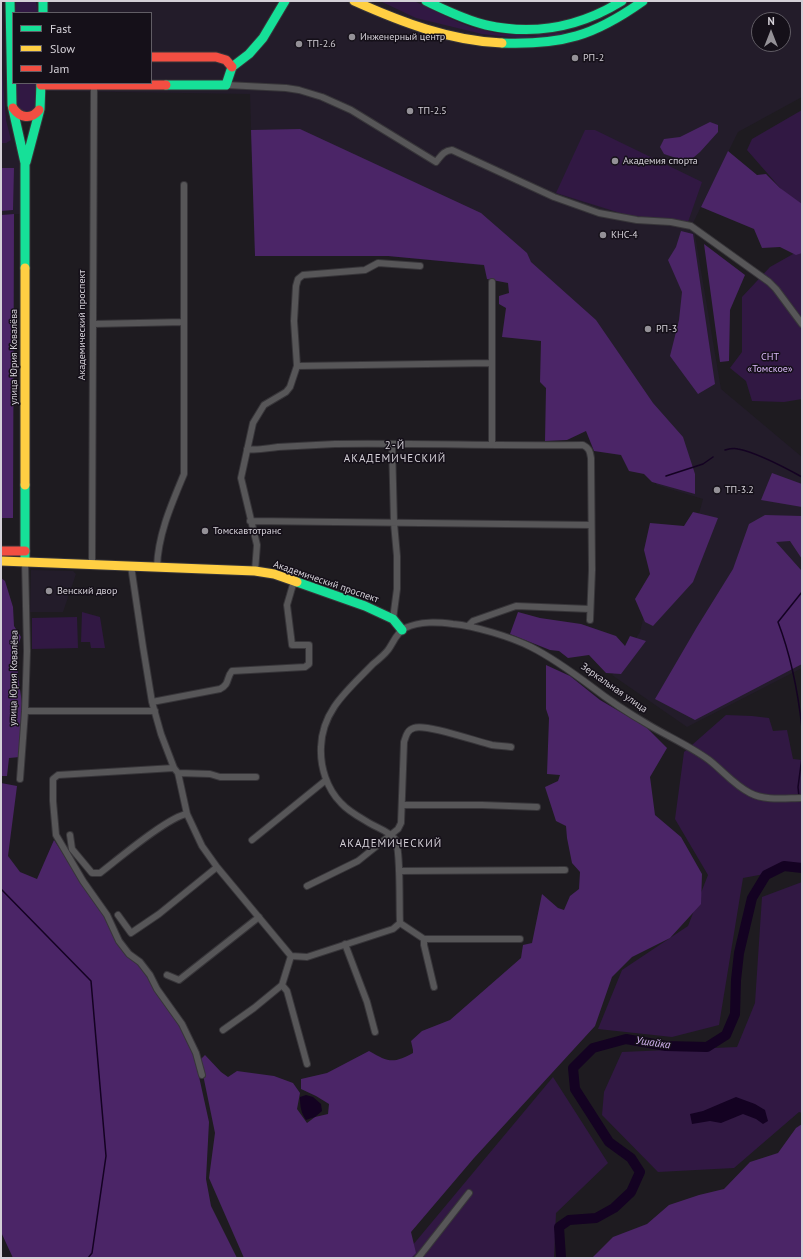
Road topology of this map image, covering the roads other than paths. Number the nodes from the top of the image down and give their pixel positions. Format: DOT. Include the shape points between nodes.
graph roads {
  1 [pos="10,1"];
  2 [pos="43,1"];
  3 [pos="285,1"];
  4 [pos="354,1"];
  5 [pos="426,1"];
  6 [pos="622,1"];
  7 [pos="643,1"];
  8 [pos="43,12"];
  9 [pos="598,15"];
  10 [pos="566,26"];
  11 [pos="603,27"];
  12 [pos="569,38"];
  13 [pos="152,57"];
  14 [pos="232,67"];
  15 [pos="41,84"];
  16 [pos="72,84"];
  17 [pos="147,84"];
  18 [pos="94,85"];
  19 [pos="226,85"];
  20 [pos="12,105"];
  21 [pos="40,109"];
  22 [pos="25,163"];
  23 [pos="184,185"];
  24 [pos="420,266"];
  25 [pos="492,282"];
  26 [pos="184,322"];
  27 [pos="93,324"];
  28 [pos="802,324"];
  29 [pos="491,364"];
  30 [pos="298,366"];
  31 [pos="392,444"];
  32 [pos="492,444"];
  33 [pos="247,449"];
  34 [pos="250,521"];
  35 [pos="394,523"];
  36 [pos="591,525"];
  37 [pos="1,551"];
  38 [pos="25,551"];
  39 [pos="1,561"];
  40 [pos="25,561"];
  41 [pos="92,564"];
  42 [pos="131,566"];
  43 [pos="157,567"];
  44 [pos="255,571"];
  45 [pos="294,581"];
  46 [pos="590,609"];
  47 [pos="393,619"];
  48 [pos="590,620"];
  49 [pos="468,626"];
  50 [pos="402,630"];
  51 [pos="152,702"];
  52 [pos="25,711"];
  53 [pos="155,711"];
  54 [pos="511,747"];
  55 [pos="176,770"];
  56 [pos="256,777"];
  57 [pos="20,780"];
  58 [pos="326,780"];
  59 [pos="802,798"];
  60 [pos="402,805"];
  61 [pos="537,807"];
  62 [pos="187,814"];
  63 [pos="70,835"];
  64 [pos="392,835"];
  65 [pos="252,840"];
  66 [pos="217,867"];
  67 [pos="565,870"];
  68 [pos="399,871"];
  69 [pos="306,886"];
  70 [pos="118,915"];
  71 [pos="259,917"];
  72 [pos="400,924"];
  73 [pos="424,939"];
  74 [pos="520,939"];
  75 [pos="345,944"];
  76 [pos="291,956"];
  77 [pos="167,975"];
  78 [pos="282,985"];
  79 [pos="434,987"];
  80 [pos="223,1030"];
  81 [pos="374,1032"];
  82 [pos="307,1064"];
  83 [pos="202,1075"];
  84 [pos="469,1193"];
  85 [pos="418,1258"];
  1 -- 20 [label="street, улица Юрия Ковалёва"];
  2 -- 8 [label="street"];
  3 -- 14 [label="street" via="263,38 249,54"];
  4 -- 12 [label="street" via="414,26 456,36 526,44"];
  5 -- 10 [label="street" via="484,25 531,30"];
  6 -- 9 [label="street"];
  7 -- 11 [label="street"];
  9 -- 10 [label="street"];
  9 -- 11 [label="street"];
  10 -- 12 [label="street"];
  11 -- 12 [label="street"];
  13 -- 14 [label="street" via="216,57 226,60"];
  14 -- 19 [label="street"];
  15 -- 16 [label="street"];
  15 -- 21 [label="street, улица Юрия Ковалёва"];
  16 -- 18 [label="street"];
  17 -- 18 [label="street"];
  17 -- 19 [label="street"];
  18 -- 27 [label="street, Академический проспект"];
  19 -- 28 [label="street" via="286,88 311,94 351,110 436,162 442,153 452,150 554,197 599,213 691,226 769,282"];
  20 -- 21 [label="street" via="19,116 27,118 35,115"];
  20 -- 22 [label="street, улица Юрия Ковалёва"];
  21 -- 22 [label="street, улица Юрия Ковалёва"];
  22 -- 38 [label="street, улица Юрия Ковалёва"];
  23 -- 26 [label="street"];
  24 -- 30 [label="street" via="378,263 366,270 303,275 298,279 294,322"];
  25 -- 29 [label="street"];
  26 -- 27 [label="street"];
  26 -- 43 [label="street" via="184,474 167,516"];
  27 -- 41 [label="street, Академический проспект"];
  29 -- 30 [label="street"];
  29 -- 32 [label="street"];
  30 -- 33 [label="street" via="286,392 260,409 253,423"];
  31 -- 32 [label="street"];
  31 -- 33 [label="street"];
  31 -- 35 [label="street"];
  32 -- 36 [label="street" via="583,445 589,449"];
  33 -- 34 [label="street" via="241,478"];
  34 -- 35 [label="street"];
  34 -- 44 [label="street" via="257,545"];
  35 -- 36 [label="street"];
  35 -- 47 [label="street" via="397,589"];
  36 -- 46 [label="street"];
  37 -- 38 [label="street"];
  38 -- 40 [label="street"];
  39 -- 40 [label="street, Академический проспект"];
  40 -- 41 [label="street, Академический проспект"];
  40 -- 52 [label="street, улица Юрия Ковалёва"];
  41 -- 42 [label="street, Академический проспект"];
  42 -- 43 [label="street, Академический проспект"];
  42 -- 51 [label="street"];
  43 -- 44 [label="street, Академический проспект"];
  44 -- 45 [label="street, Академический проспект"];
  45 -- 47 [label="street, Академический проспект" via="365,606"];
  45 -- 51 [label="street" via="287,606 292,646 308,645 309,664 305,667 232,671 228,676 228,683 220,689"];
  46 -- 48 [label="street"];
  46 -- 49 [label="street" via="516,606 473,621"];
  47 -- 50 [label="street, Академический проспект"];
  49 -- 50 [label="street, Зеркальная улица" via="439,622 415,624"];
  49 -- 59 [label="street, Зеркальная улица" via="517,641 546,655 650,726 711,761 750,793 763,797"];
  50 -- 58 [label="street" via="387,651 329,714 320,750"];
  51 -- 53 [label="street"];
  52 -- 53 [label="street"];
  52 -- 57 [label="street, улица Юрия Ковалёва"];
  53 -- 55 [label="street" via="161,734"];
  54 -- 60 [label="street" via="492,745 419,727 412,728 406,734 404,742"];
  55 -- 56 [label="street" via="220,777"];
  55 -- 62 [label="street"];
  55 -- 83 [label="street" via="58,775 53,780 53,801 56,835 107,915 119,941 150,975 182,1024 196,1053"];
  58 -- 64 [label="street" via="346,808"];
  58 -- 65 [label="street"];
  60 -- 61 [label="street"];
  60 -- 64 [label="street" via="401,823"];
  62 -- 63 [label="street" via="176,817 96,874 92,873 72,849"];
  62 -- 66 [label="street" via="202,846"];
  64 -- 68 [label="street" via="396,841"];
  64 -- 69 [label="street" via="358,861"];
  66 -- 70 [label="street" via="131,933"];
  66 -- 71 [label="street"];
  67 -- 68 [label="street"];
  68 -- 72 [label="street"];
  71 -- 76 [label="street"];
  71 -- 77 [label="street" via="179,980"];
  72 -- 73 [label="street"];
  72 -- 75 [label="street" via="393,929"];
  73 -- 74 [label="street"];
  73 -- 79 [label="street"];
  75 -- 76 [label="street" via="307,957"];
  75 -- 81 [label="street"];
  76 -- 78 [label="street"];
  78 -- 80 [label="street"];
  78 -- 82 [label="street" via="287,991"];
  84 -- 85 [label="street"];
}
